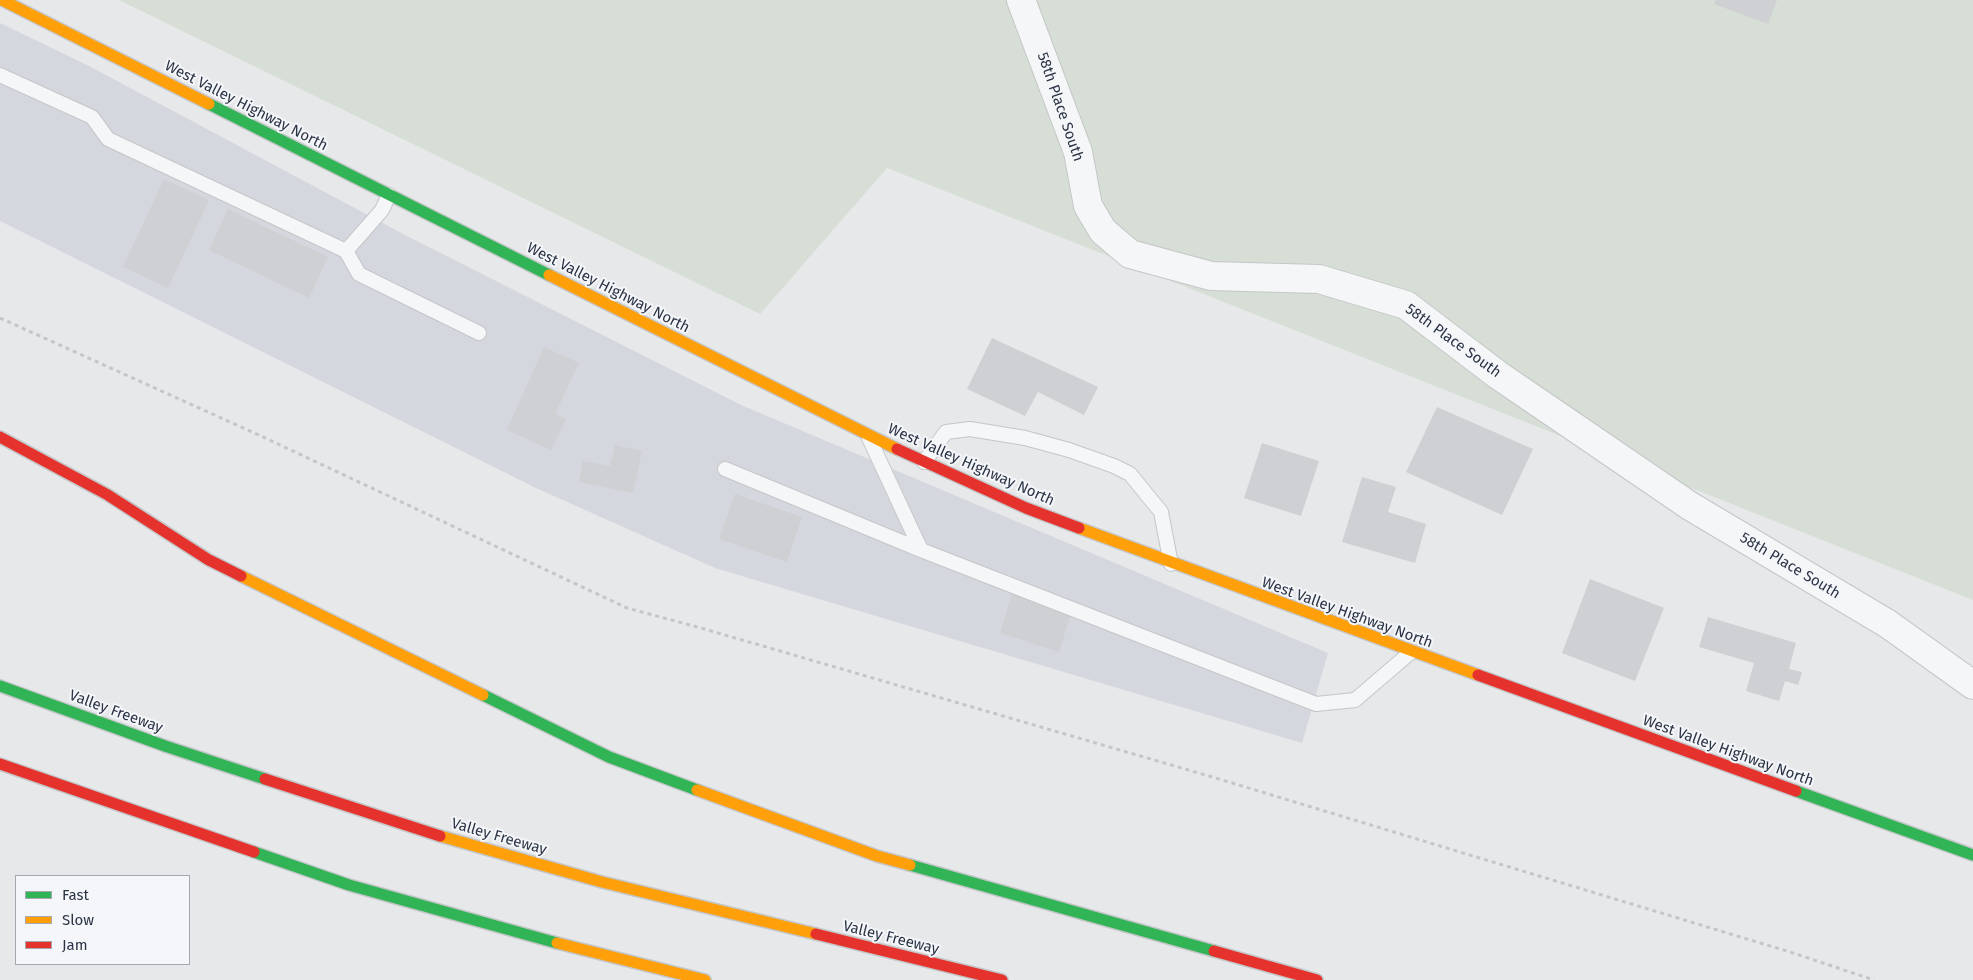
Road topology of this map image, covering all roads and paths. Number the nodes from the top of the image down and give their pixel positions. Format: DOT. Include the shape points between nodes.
graph roads {
  1 [pos="2,0"];
  2 [pos="1021,0"];
  3 [pos="0,74"];
  4 [pos="389,195"];
  5 [pos="346,251"];
  6 [pos="0,318"];
  7 [pos="478,333"];
  8 [pos="867,435"];
  9 [pos="0,437"];
  10 [pos="924,462"];
  11 [pos="725,469"];
  12 [pos="921,550"];
  13 [pos="1171,564"];
  14 [pos="1411,652"];
  15 [pos="1973,685"];
  16 [pos="0,686"];
  17 [pos="0,764"];
  18 [pos="1973,856"];
  19 [pos="706,980"];
  20 [pos="1002,980"];
  21 [pos="1317,980"];
  22 [pos="1874,980"];
  1 -- 4 [label="main road, West Valley Highway North"];
  2 -- 15 [label="street, 58th Place South" via="1078,152 1088,206 1103,231 1130,254 1211,276 1319,279 1406,305 1506,380 1690,506 1888,624"];
  3 -- 5 [label="lane" via="92,117 108,139"];
  4 -- 5 [label="lane" via="382,210"];
  4 -- 8 [label="main road, West Valley Highway North"];
  5 -- 7 [label="lane" via="359,274"];
  6 -- 22 [label="path" via="627,608 1210,776"];
  8 -- 10 [label="main road, West Valley Highway North"];
  8 -- 12 [label="lane"];
  9 -- 21 [label="main road" via="108,494 209,560 609,757 877,856"];
  10 -- 13 [label="main road, West Valley Highway North" via="1026,508"];
  10 -- 13 [label="lane" via="946,432 970,429 1026,438 1114,466 1130,474 1161,512"];
  11 -- 12 [label="lane"];
  12 -- 14 [label="lane" via="1316,704 1355,700"];
  13 -- 14 [label="main road, West Valley Highway North"];
  14 -- 18 [label="main road, West Valley Highway North"];
  16 -- 20 [label="main road, Valley Freeway" via="174,749 446,838 602,882"];
  17 -- 19 [label="main road" via="349,885 587,951"];
}
